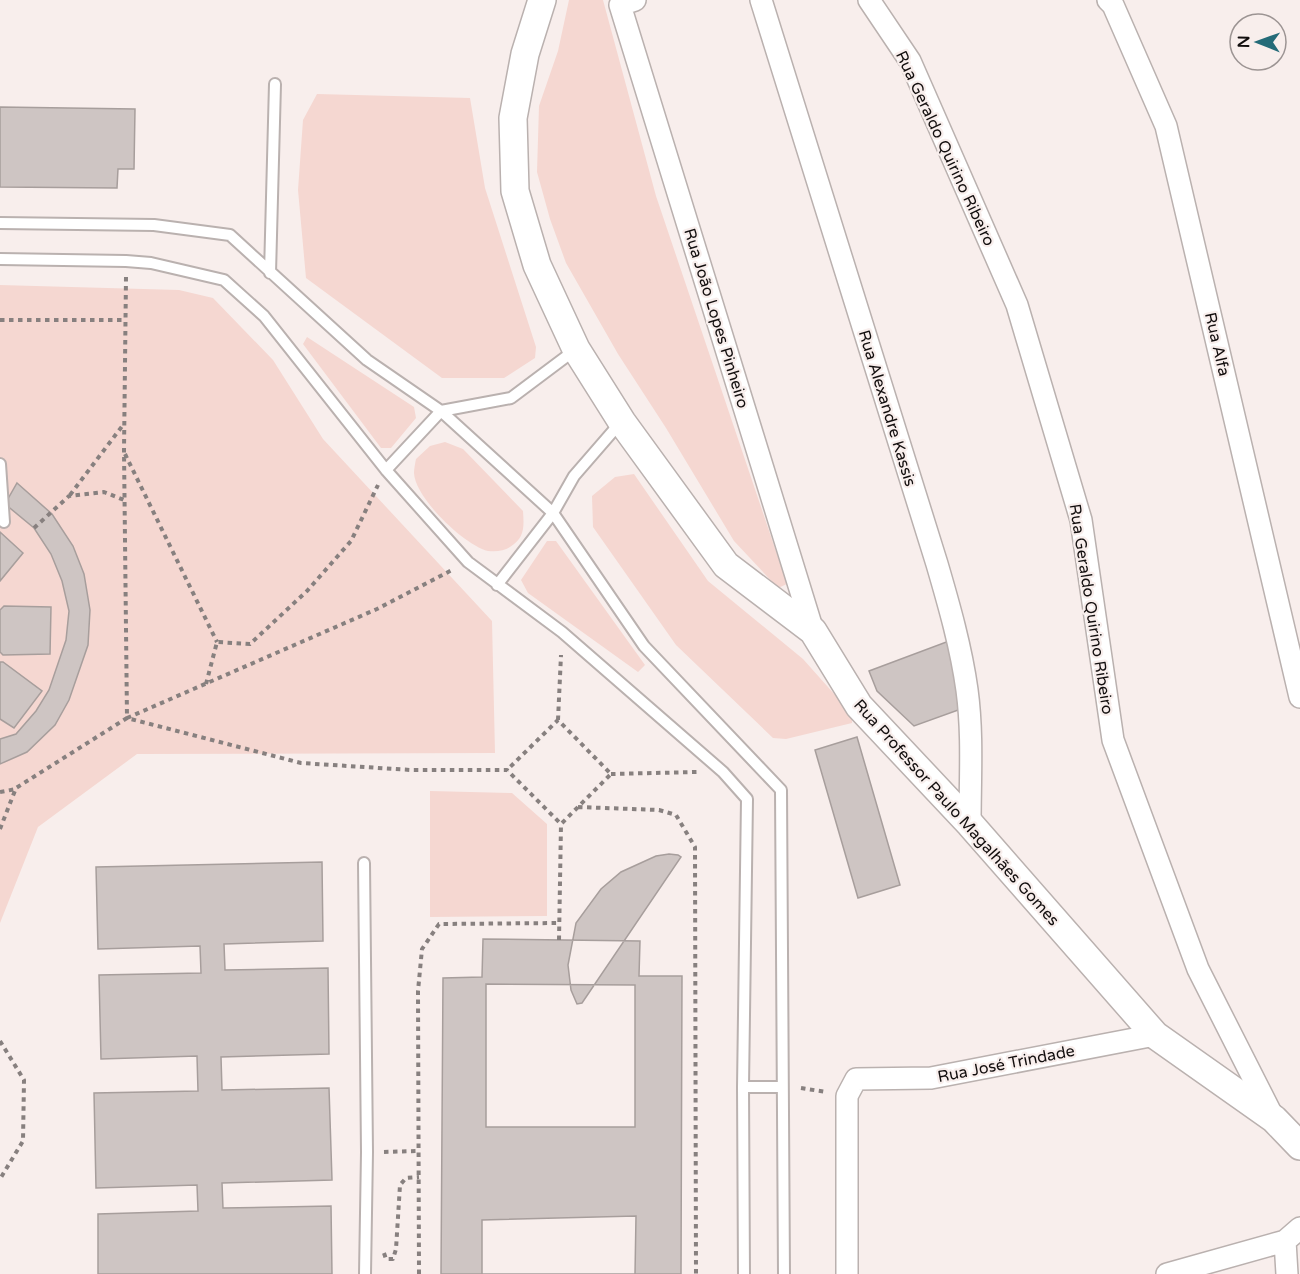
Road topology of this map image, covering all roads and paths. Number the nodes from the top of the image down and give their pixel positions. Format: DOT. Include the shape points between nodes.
graph roads {
  1 [pos="542,0"];
  2 [pos="761,0"];
  3 [pos="869,0"];
  4 [pos="1108,0"];
  5 [pos="628,2"];
  6 [pos="275,84"];
  7 [pos="0,223"];
  8 [pos="0,260"];
  9 [pos="126,261"];
  10 [pos="270,273"];
  11 [pos="0,320"];
  12 [pos="125,320"];
  13 [pos="576,349"];
  14 [pos="441,411"];
  15 [pos="622,422"];
  16 [pos="124,423"];
  17 [pos="124,451"];
  18 [pos="0,464"];
  19 [pos="386,470"];
  20 [pos="69,496"];
  21 [pos="124,500"];
  22 [pos="554,513"];
  23 [pos="4,522"];
  24 [pos="34,528"];
  25 [pos="468,562"];
  26 [pos="498,585"];
  27 [pos="813,631"];
  28 [pos="562,632"];
  29 [pos="217,642"];
  30 [pos="1294,646"];
  31 [pos="205,685"];
  32 [pos="1300,697"];
  33 [pos="127,718"];
  34 [pos="558,720"];
  35 [pos="507,770"];
  36 [pos="723,772"];
  37 [pos="611,774"];
  38 [pos="16,788"];
  39 [pos="0,792"];
  40 [pos="577,807"];
  41 [pos="561,824"];
  42 [pos="970,824"];
  43 [pos="0,829"];
  44 [pos="364,863"];
  45 [pos="560,923"];
  46 [pos="559,940"];
  47 [pos="1155,1035"];
  48 [pos="0,1041"];
  49 [pos="743,1087"];
  50 [pos="782,1087"];
  51 [pos="852,1087"];
  52 [pos="1274,1119"];
  53 [pos="1300,1146"];
  54 [pos="419,1151"];
  55 [pos="367,1152"];
  56 [pos="419,1177"];
  57 [pos="0,1179"];
  58 [pos="1292,1234"];
  59 [pos="384,1250"];
  60 [pos="365,1274"];
  61 [pos="419,1274"];
  62 [pos="696,1274"];
  63 [pos="744,1274"];
  64 [pos="784,1274"];
  65 [pos="847,1274"];
  66 [pos="1167,1274"];
  67 [pos="1287,1274"];
  1 -- 13 [label="street, Rua Professor Paulo Magalhães Gomes" via="525,54 513,118 515,190 537,265"];
  2 -- 42 [label="street, Rua Alexandre Kassis" via="957,636 971,740"];
  3 -- 52 [label="street, Rua Geraldo Quirino Ribeiro" via="910,61 1017,305 1082,520 1113,740 1198,969"];
  4 -- 30 [label="street, Rua Alfa" via="1166,126"];
  5 -- 27 [label="street, Rua João Lopes Pinheiro"];
  6 -- 10 [label="lane"];
  7 -- 10 [label="lane" via="154,225 230,235"];
  8 -- 9 [label="lane"];
  9 -- 12 [label="path"];
  9 -- 19 [label="lane" via="224,280 264,316"];
  10 -- 14 [label="lane" via="367,360"];
  11 -- 12 [label="path"];
  12 -- 16 [label="path"];
  13 -- 14 [label="lane" via="511,398"];
  13 -- 15 [label="street, Rua Professor Paulo Magalhães Gomes"];
  14 -- 19 [label="lane"];
  14 -- 22 [label="lane"];
  15 -- 22 [label="lane" via="574,476"];
  15 -- 27 [label="street, Rua Professor Paulo Magalhães Gomes" via="726,565"];
  16 -- 17 [label="path"];
  16 -- 20 [label="path"];
  17 -- 21 [label="path"];
  17 -- 29 [label="path"];
  18 -- 23 [label="lane"];
  19 -- 25 [label="lane"];
  19 -- 29 [label="path" via="351,541 307,591 250,644"];
  20 -- 21 [label="path" via="104,492"];
  20 -- 24 [label="path"];
  21 -- 33 [label="path"];
  22 -- 26 [label="lane"];
  22 -- 50 [label="lane" via="644,646 781,790"];
  25 -- 26 [label="lane"];
  25 -- 31 [label="path" via="376,609"];
  26 -- 28 [label="lane"];
  27 -- 42 [label="street, Rua Professor Paulo Magalhães Gomes" via="859,706"];
  28 -- 34 [label="path"];
  28 -- 36 [label="lane"];
  29 -- 31 [label="path"];
  30 -- 32 [label="street, Rua Alfa"];
  31 -- 33 [label="path"];
  33 -- 35 [label="path" via="301,764"];
  33 -- 38 [label="path"];
  34 -- 35 [label="path"];
  34 -- 37 [label="path"];
  35 -- 41 [label="path"];
  36 -- 37 [label="path"];
  36 -- 49 [label="lane" via="747,799"];
  37 -- 40 [label="path"];
  38 -- 39 [label="path"];
  38 -- 43 [label="path"];
  40 -- 41 [label="path"];
  40 -- 62 [label="path" via="659,810 676,815 695,848"];
  41 -- 45 [label="path"];
  42 -- 47 [label="street, Rua Professor Paulo Magalhães Gomes"];
  44 -- 55 [label="lane"];
  45 -- 46 [label="path"];
  45 -- 54 [label="path" via="438,924 422,949 418,991"];
  47 -- 51 [label="street, Rua José Trindade" via="931,1078"];
  47 -- 52 [label="street, Rua Professor Paulo Magalhães Gomes"];
  48 -- 57 [label="path" via="24,1080 23,1141"];
  49 -- 50 [label="lane"];
  49 -- 63 [label="lane"];
  50 -- 51 [label="path"];
  50 -- 64 [label="lane"];
  51 -- 65 [label="street"];
  52 -- 53 [label="street, Rua Professor Paulo Magalhães Gomes"];
  54 -- 55 [label="path"];
  54 -- 56 [label="path"];
  55 -- 60 [label="lane"];
  56 -- 59 [label="path" via="406,1178 400,1185 393,1260 386,1259"];
  56 -- 61 [label="path"];
  58 -- 66 [label="street"];
  58 -- 67 [label="street"];
}
